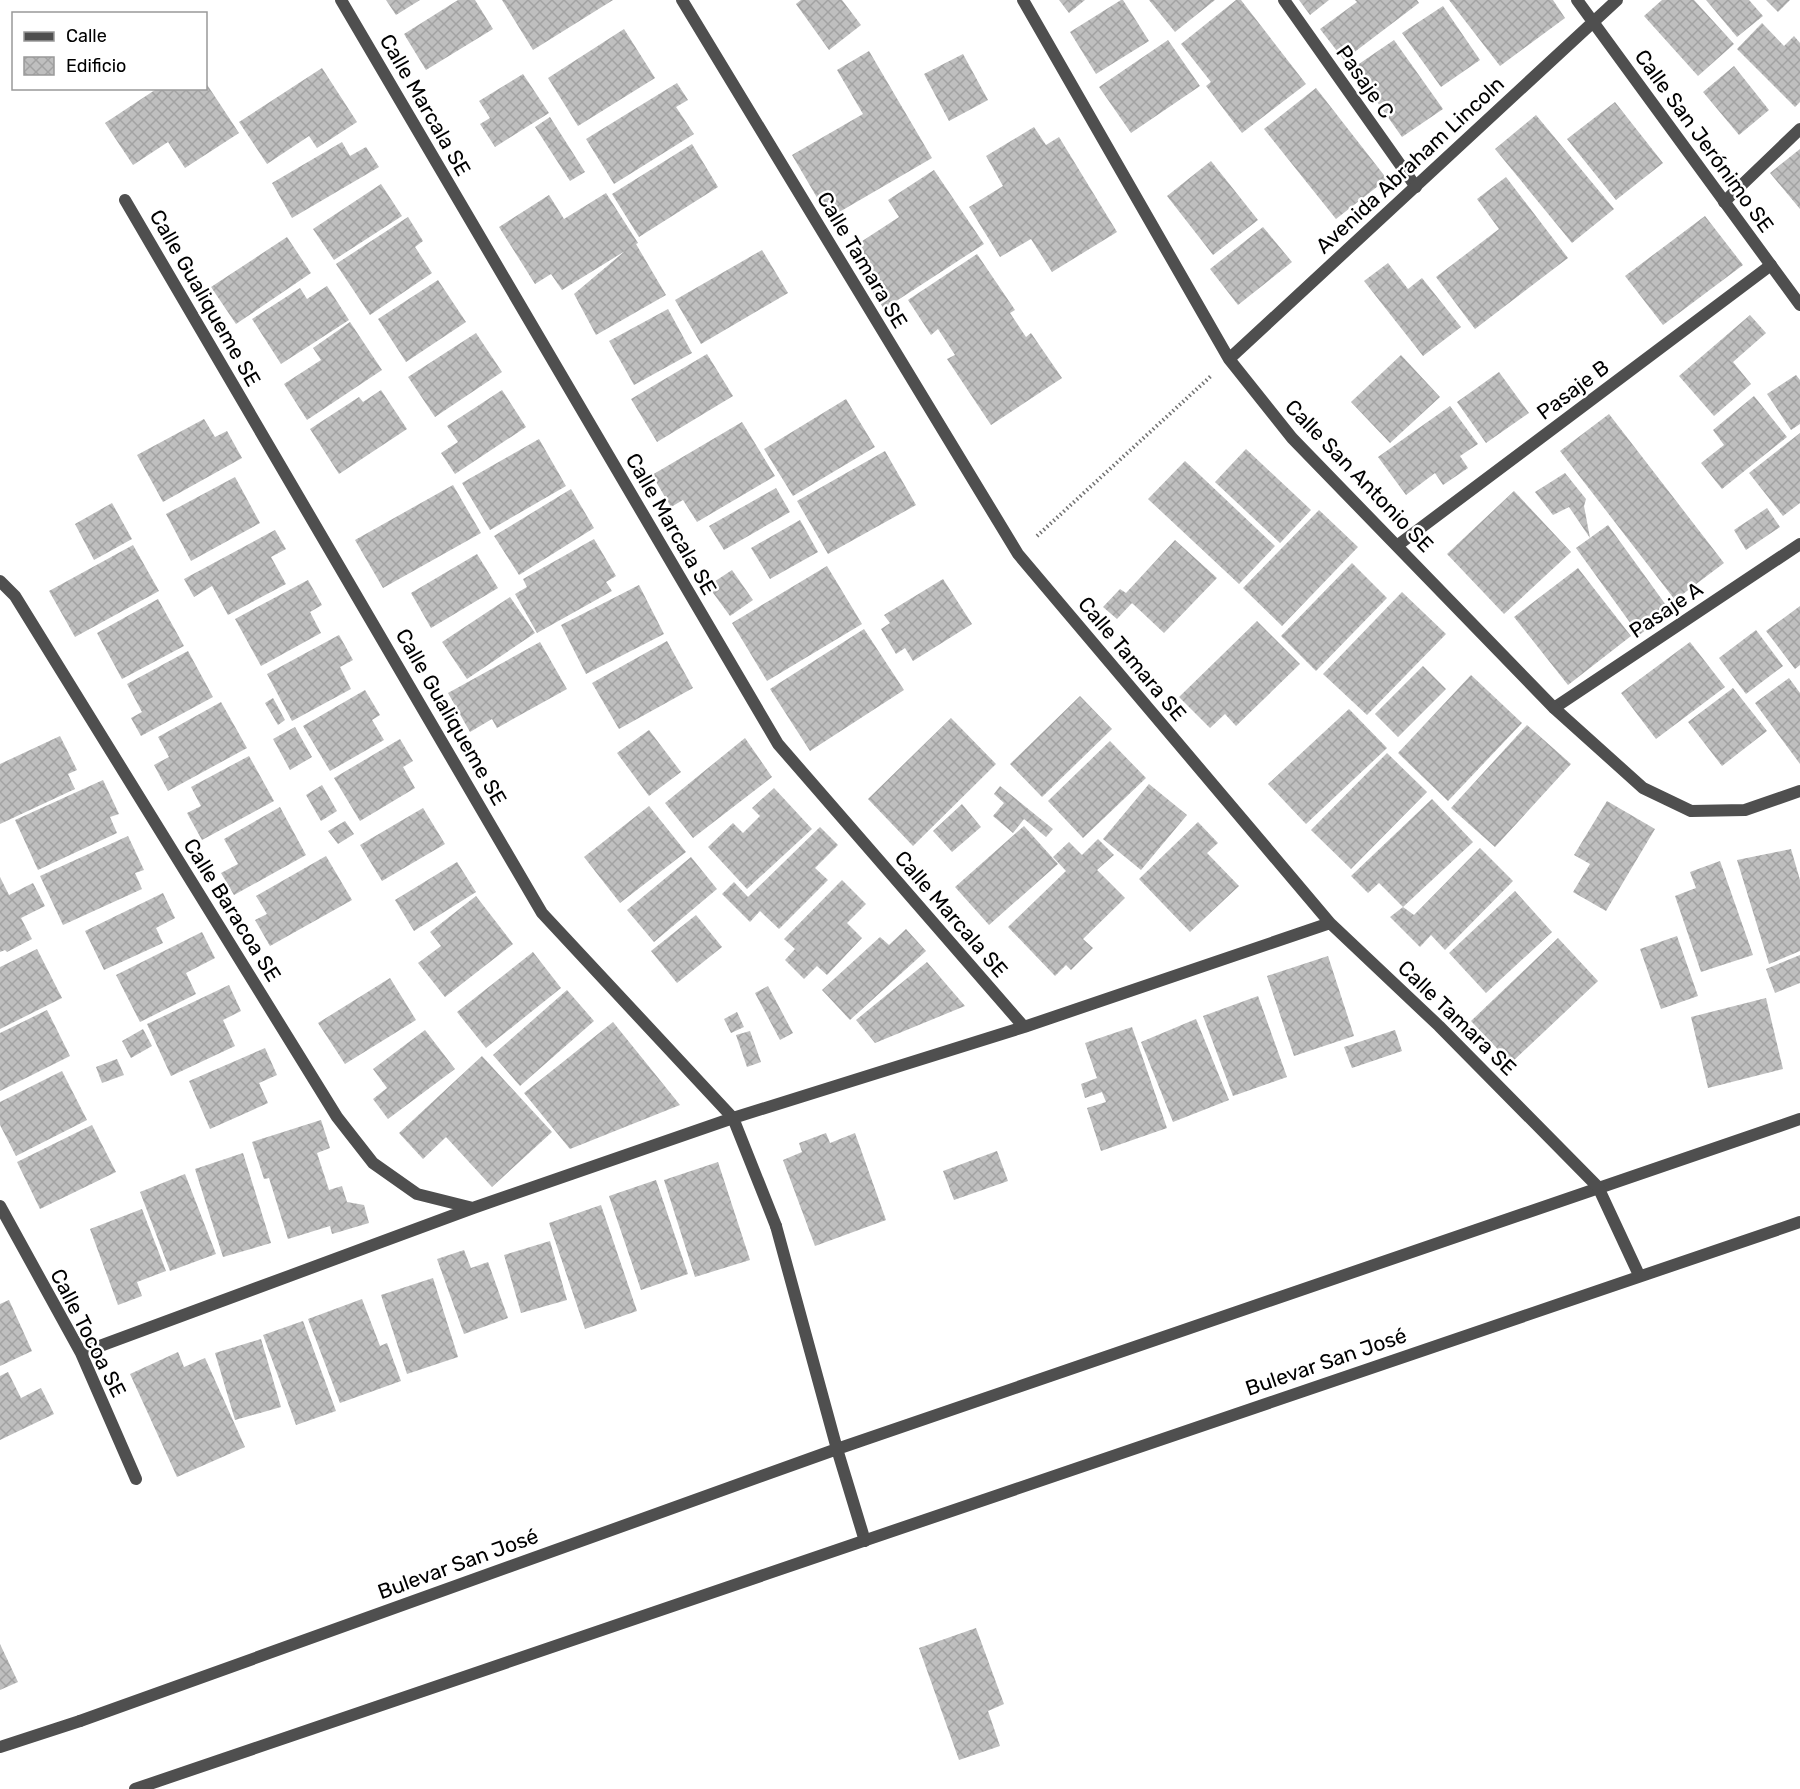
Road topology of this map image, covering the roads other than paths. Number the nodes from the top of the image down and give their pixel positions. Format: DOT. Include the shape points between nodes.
graph roads {
  1 [pos="341,0"];
  2 [pos="682,0"];
  3 [pos="1023,0"];
  4 [pos="1284,0"];
  5 [pos="1577,0"];
  6 [pos="1617,0"];
  7 [pos="1593,22"];
  8 [pos="1800,129"];
  9 [pos="1416,187"];
  10 [pos="125,200"];
  11 [pos="1724,202"];
  12 [pos="1771,265"];
  13 [pos="1800,305"];
  14 [pos="1229,359"];
  15 [pos="1800,544"];
  16 [pos="1398,545"];
  17 [pos="0,581"];
  18 [pos="1554,708"];
  19 [pos="1800,791"];
  20 [pos="1330,923"];
  21 [pos="1024,1027"];
  22 [pos="733,1118"];
  23 [pos="1800,1119"];
  24 [pos="1598,1187"];
  25 [pos="0,1206"];
  26 [pos="473,1208"];
  27 [pos="1800,1222"];
  28 [pos="1640,1275"];
  29 [pos="81,1353"];
  30 [pos="837,1449"];
  31 [pos="136,1479"];
  32 [pos="865,1541"];
  33 [pos="0,1747"];
  34 [pos="135,1789"];
  1 -- 21 [label="street, Calle Marcala SE" via="778,744"];
  2 -- 20 [label="street, Calle Tamara SE" via="1018,554"];
  3 -- 14 [label="street, Calle San Antonio SE"];
  4 -- 9 [label="street, Pasaje C"];
  5 -- 7 [label="street, Calle San Jerónimo SE"];
  6 -- 7 [label="street, Avenida Abraham Lincoln"];
  7 -- 9 [label="street, Avenida Abraham Lincoln"];
  7 -- 11 [label="street, Calle San Jerónimo SE"];
  8 -- 11 [label="street"];
  9 -- 14 [label="street, Avenida Abraham Lincoln"];
  10 -- 22 [label="street, Calle Gualiqueme SE" via="542,913"];
  11 -- 12 [label="street, Calle San Jerónimo SE"];
  12 -- 13 [label="street, Calle San Jerónimo SE"];
  12 -- 16 [label="street, Pasaje B"];
  14 -- 16 [label="street, Calle San Antonio SE" via="1292,438"];
  15 -- 18 [label="street, Pasaje A"];
  16 -- 18 [label="street, Calle San Antonio SE"];
  17 -- 26 [label="street, Calle Baracoa SE" via="15,596 337,1117 373,1163 417,1194"];
  18 -- 19 [label="street, Calle San Antonio SE" via="1643,788 1691,811 1745,810"];
  20 -- 21 [label="street"];
  20 -- 24 [label="street, Calle Tamara SE" via="1439,1026"];
  21 -- 22 [label="street"];
  22 -- 26 [label="street"];
  22 -- 30 [label="street, Calle Gualiqueme SE" via="776,1226"];
  23 -- 24 [label="street"];
  24 -- 28 [label="street, Calle Tamara SE"];
  24 -- 30 [label="street, Bulevar San José"];
  25 -- 29 [label="street, Calle Tocoa SE"];
  26 -- 29 [label="street"];
  27 -- 28 [label="street, Bulevar San José"];
  28 -- 32 [label="street, Bulevar San José"];
  29 -- 31 [label="street, Calle Tocoa SE"];
  30 -- 32 [label="street"];
  30 -- 33 [label="street, Bulevar San José"];
  32 -- 34 [label="street, Bulevar San José"];
}
